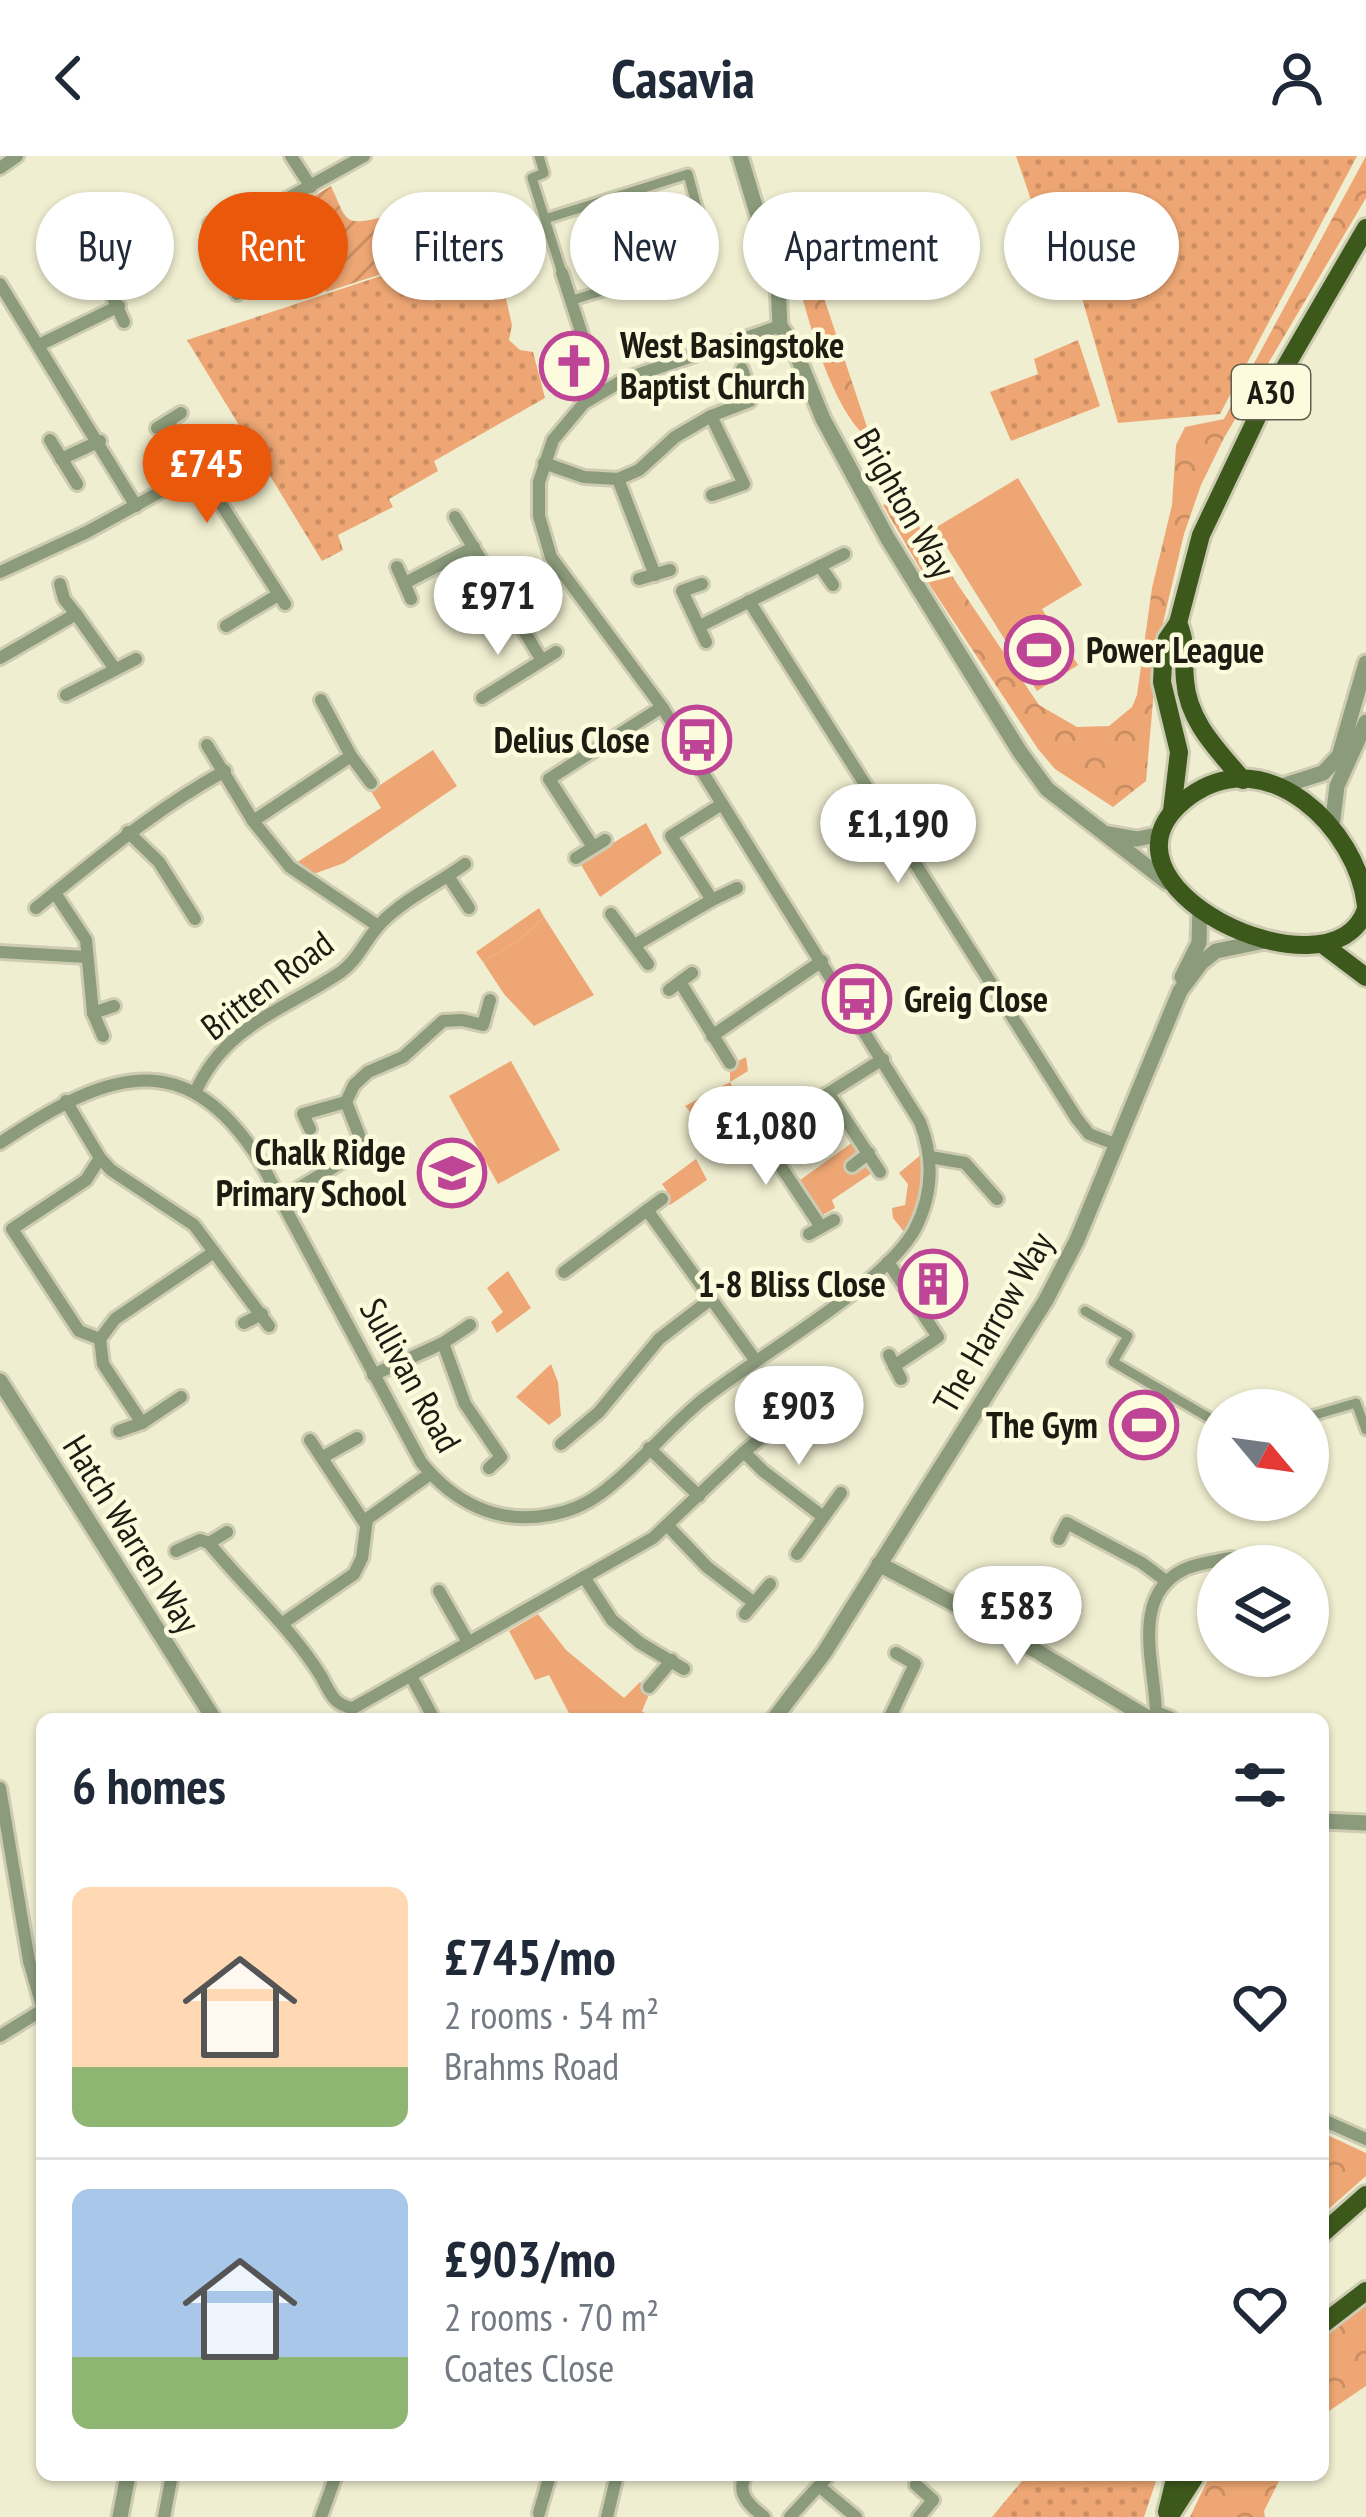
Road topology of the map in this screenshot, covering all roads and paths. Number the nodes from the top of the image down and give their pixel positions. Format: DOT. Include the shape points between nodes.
graph roads {
  1 [pos="17,156"];
  2 [pos="291,156"];
  3 [pos="364,156"];
  4 [pos="740,156"];
  5 [pos="541,157"];
  6 [pos="0,168"];
  7 [pos="311,187"];
  8 [pos="300,192"];
  9 [pos="536,192"];
  10 [pos="631,192"];
  11 [pos="693,192"];
  12 [pos="546,222"];
  13 [pos="1366,228"];
  14 [pos="562,273"];
  15 [pos="0,284"];
  16 [pos="116,300"];
  17 [pos="119,306"];
  18 [pos="124,322"];
  19 [pos="780,326"];
  20 [pos="40,345"];
  21 [pos="742,369"];
  22 [pos="600,390"];
  23 [pos="181,413"];
  24 [pos="711,416"];
  25 [pos="50,440"];
  26 [pos="100,441"];
  27 [pos="62,459"];
  28 [pos="544,463"];
  29 [pos="200,470"];
  30 [pos="618,479"];
  31 [pos="77,484"];
  32 [pos="712,495"];
  33 [pos="136,506"];
  34 [pos="455,517"];
  35 [pos="474,547"];
  36 [pos="844,554"];
  37 [pos="820,566"];
  38 [pos="398,567"];
  39 [pos="670,570"];
  40 [pos="0,572"];
  41 [pos="561,572"];
  42 [pos="655,574"];
  43 [pos="639,579"];
  44 [pos="405,583"];
  45 [pos="60,584"];
  46 [pos="701,584"];
  47 [pos="832,584"];
  48 [pos="411,599"];
  49 [pos="749,601"];
  50 [pos="508,604"];
  51 [pos="76,614"];
  52 [pos="1178,623"];
  53 [pos="226,626"];
  54 [pos="700,626"];
  55 [pos="706,642"];
  56 [pos="556,652"];
  57 [pos="0,658"];
  58 [pos="136,659"];
  59 [pos="541,659"];
  60 [pos="1366,663"];
  61 [pos="115,669"];
  62 [pos="1363,687"];
  63 [pos="66,695"];
  64 [pos="482,697"];
  65 [pos="321,700"];
  66 [pos="662,707"];
  67 [pos="1366,722"];
  68 [pos="207,745"];
  69 [pos="351,756"];
  70 [pos="224,771"];
  71 [pos="1243,780"];
  72 [pos="370,783"];
  73 [pos="1279,787"];
  74 [pos="722,804"];
  75 [pos="1172,811"];
  76 [pos="253,821"];
  77 [pos="1332,826"];
  78 [pos="128,832"];
  79 [pos="1105,834"];
  80 [pos="1162,834"];
  81 [pos="576,858"];
  82 [pos="465,864"];
  83 [pos="448,876"];
  84 [pos="1362,877"];
  85 [pos="1167,882"];
  86 [pos="737,888"];
  87 [pos="55,893"];
  88 [pos="712,900"];
  89 [pos="36,908"];
  90 [pos="469,908"];
  91 [pos="1200,908"];
  92 [pos="1366,912"];
  93 [pos="611,914"];
  94 [pos="195,919"];
  95 [pos="378,926"];
  96 [pos="1270,940"];
  97 [pos="634,945"];
  98 [pos="1325,946"];
  99 [pos="0,952"];
  100 [pos="88,957"];
  101 [pos="822,961"];
  102 [pos="648,964"];
  103 [pos="1366,977"];
  104 [pos="680,982"];
  105 [pos="1180,991"];
  106 [pos="490,1000"];
  107 [pos="114,1006"];
  108 [pos="435,1007"];
  109 [pos="93,1013"];
  110 [pos="443,1021"];
  111 [pos="104,1036"];
  112 [pos="712,1036"];
  113 [pos="883,1059"];
  114 [pos="730,1063"];
  115 [pos="195,1093"];
  116 [pos="829,1094"];
  117 [pos="297,1099"];
  118 [pos="66,1101"];
  119 [pos="346,1102"];
  120 [pos="303,1114"];
  121 [pos="752,1123"];
  122 [pos="310,1129"];
  123 [pos="760,1136"];
  124 [pos="0,1143"];
  125 [pos="1115,1144"];
  126 [pos="869,1154"];
  127 [pos="930,1156"];
  128 [pos="100,1157"];
  129 [pos="852,1166"];
  130 [pos="880,1172"];
  131 [pos="662,1199"];
  132 [pos="998,1199"];
  133 [pos="279,1200"];
  134 [pos="647,1210"];
  135 [pos="822,1227"];
  136 [pos="6,1233"];
  137 [pos="214,1252"];
  138 [pos="888,1262"];
  139 [pos="563,1273"];
  140 [pos="711,1299"];
  141 [pos="1085,1310"];
  142 [pos="244,1323"];
  143 [pos="470,1325"];
  144 [pos="100,1339"];
  145 [pos="443,1343"];
  146 [pos="756,1361"];
  147 [pos="894,1367"];
  148 [pos="373,1375"];
  149 [pos="0,1382"];
  150 [pos="812,1396"];
  151 [pos="181,1397"];
  152 [pos="1197,1411"];
  153 [pos="1329,1411"];
  154 [pos="142,1423"];
  155 [pos="1366,1430"];
  156 [pos="119,1431"];
  157 [pos="357,1438"];
  158 [pos="310,1440"];
  159 [pos="561,1444"];
  160 [pos="649,1448"];
  161 [pos="744,1452"];
  162 [pos="323,1456"];
  163 [pos="489,1468"];
  164 [pos="430,1474"];
  165 [pos="841,1493"];
  166 [pos="699,1496"];
  167 [pos="822,1516"];
  168 [pos="364,1522"];
  169 [pos="668,1526"];
  170 [pos="227,1532"];
  171 [pos="1059,1539"];
  172 [pos="209,1543"];
  173 [pos="176,1551"];
  174 [pos="797,1554"];
  175 [pos="879,1564"];
  176 [pos="1197,1566"];
  177 [pos="584,1577"];
  178 [pos="1166,1581"];
  179 [pos="770,1584"];
  180 [pos="439,1591"];
  181 [pos="283,1622"];
  182 [pos="468,1642"];
  183 [pos="896,1653"];
  184 [pos="411,1676"];
  185 [pos="649,1687"];
  186 [pos="210,1713"];
  187 [pos="431,1713"];
  188 [pos="779,1713"];
  189 [pos="892,1713"];
  190 [pos="1134,1713"];
  191 [pos="1158,1713"];
  192 [pos="0,1788"];
  193 [pos="1329,1821"];
  194 [pos="1366,1823"];
  195 [pos="36,1988"];
  196 [pos="36,2012"];
  197 [pos="0,2036"];
  198 [pos="1329,2123"];
  199 [pos="1366,2139"];
  200 [pos="1366,2195"];
  201 [pos="1329,2228"];
  202 [pos="1366,2290"];
  203 [pos="1329,2319"];
  204 [pos="127,2481"];
  205 [pos="171,2481"];
  206 [pos="334,2481"];
  207 [pos="548,2481"];
  208 [pos="616,2481"];
  209 [pos="744,2481"];
  210 [pos="825,2481"];
  211 [pos="1175,2481"];
  212 [pos="1192,2481"];
  213 [pos="916,2486"];
  214 [pos="539,2513"];
  215 [pos="120,2517"];
  216 [pos="164,2517"];
  217 [pos="321,2517"];
  218 [pos="607,2517"];
  219 [pos="764,2517"];
  220 [pos="790,2517"];
  221 [pos="856,2517"];
  222 [pos="919,2517"];
  223 [pos="1168,2517"];
  1 -- 6 [label="street"];
  2 -- 7 [label="street"];
  3 -- 7 [label="street"];
  4 -- 19 [label="street, Brighton Way" via="778,284"];
  5 -- 9 [label="street" via="544,173 532,178"];
  7 -- 8 [label="street"];
  10 -- 11 [label="street" via="688,174"];
  12 -- 14 [label="street"];
  13 -- 52 [label="main road, A30" via="1211,508"];
  14 -- 22 [label="street"];
  15 -- 20 [label="street"];
  16 -- 17 [label="street"];
  17 -- 18 [label="street"];
  17 -- 20 [label="street"];
  19 -- 22 [label="street"];
  19 -- 79 [label="street, Brighton Way" via="868,502 1020,752 1056,798"];
  20 -- 26 [label="street"];
  21 -- 24 [label="street" via="750,401"];
  22 -- 28 [label="street" via="561,426"];
  23 -- 29 [label="street" via="162,425"];
  24 -- 30 [label="street"];
  24 -- 32 [label="street" via="744,484"];
  25 -- 27 [label="street"];
  26 -- 27 [label="street"];
  26 -- 33 [label="street"];
  27 -- 31 [label="street"];
  28 -- 30 [label="street"];
  28 -- 41 [label="street" via="539,516"];
  29 -- 33 [label="street"];
  29 -- 53 [label="street" via="281,599"];
  30 -- 42 [label="street"];
  33 -- 40 [label="street"];
  34 -- 35 [label="street"];
  35 -- 44 [label="street"];
  35 -- 50 [label="street"];
  36 -- 37 [label="street"];
  37 -- 47 [label="street"];
  37 -- 49 [label="street"];
  38 -- 44 [label="street"];
  39 -- 42 [label="street"];
  41 -- 50 [label="street"];
  41 -- 66 [label="street"];
  42 -- 43 [label="street"];
  44 -- 48 [label="street"];
  45 -- 51 [label="street"];
  46 -- 54 [label="street" via="682,591"];
  49 -- 54 [label="street"];
  49 -- 125 [label="street" via="1082,1126"];
  50 -- 59 [label="street"];
  51 -- 57 [label="street"];
  51 -- 61 [label="street"];
  52 -- 71 [label="main road, A30" via="1194,716"];
  52 -- 75 [label="main road, A30" via="1167,639 1162,682 1179,752"];
  54 -- 55 [label="street"];
  56 -- 59 [label="street"];
  58 -- 61 [label="street"];
  59 -- 64 [label="street"];
  60 -- 62 [label="street"];
  61 -- 63 [label="street"];
  62 -- 73 [label="street" via="1332,765"];
  65 -- 69 [label="street"];
  66 -- 74 [label="street"];
  66 -- 81 [label="street" via="549,779 599,844"];
  67 -- 77 [label="street" via="1337,786"];
  68 -- 70 [label="street, Britten Road"];
  69 -- 72 [label="street"];
  69 -- 76 [label="street"];
  70 -- 76 [label="street, Britten Road"];
  70 -- 78 [label="street"];
  71 -- 73 [label="main road"];
  71 -- 75 [label="main road" via="1209,786"];
  73 -- 77 [label="main road"];
  74 -- 88 [label="street" via="666,840"];
  74 -- 101 [label="street"];
  75 -- 80 [label="main road, A30"];
  76 -- 95 [label="street, Britten Road" via="290,867"];
  77 -- 84 [label="main road"];
  78 -- 87 [label="street"];
  78 -- 94 [label="street" via="159,862"];
  79 -- 80 [label="street"];
  79 -- 85 [label="street, Brighton Way"];
  80 -- 85 [label="main road, A30"];
  82 -- 83 [label="street, Britten Road"];
  83 -- 90 [label="street"];
  83 -- 95 [label="street, Britten Road"];
  84 -- 92 [label="main road"];
  85 -- 91 [label="main road"];
  86 -- 88 [label="street"];
  87 -- 89 [label="street"];
  87 -- 100 [label="street" via="86,940"];
  88 -- 97 [label="street"];
  91 -- 96 [label="main road"];
  91 -- 105 [label="street, The Harrow Way" via="1199,943"];
  92 -- 98 [label="main road" via="1350,935"];
  93 -- 97 [label="street"];
  95 -- 115 [label="street, Britten Road" via="344,970 226,1044"];
  96 -- 98 [label="main road"];
  96 -- 105 [label="street, The Harrow Way" via="1216,951"];
  97 -- 102 [label="street"];
  98 -- 103 [label="main road"];
  99 -- 100 [label="street"];
  100 -- 109 [label="street"];
  101 -- 112 [label="street"];
  101 -- 113 [label="street"];
  104 -- 112 [label="street"];
  105 -- 125 [label="street, The Harrow Way"];
  106 -- 110 [label="street" via="483,1025"];
  107 -- 109 [label="street"];
  108 -- 110 [label="street"];
  109 -- 111 [label="street"];
  110 -- 119 [label="street" via="403,1057 368,1072"];
  112 -- 114 [label="street"];
  113 -- 116 [label="street"];
  113 -- 127 [label="street"];
  115 -- 118 [label="street, Sullivan Road" via="131,1080"];
  115 -- 133 [label="street, Sullivan Road" via="242,1135"];
  116 -- 123 [label="street"];
  116 -- 126 [label="street"];
  117 -- 120 [label="street"];
  118 -- 124 [label="street, Sullivan Road"];
  118 -- 128 [label="street"];
  119 -- 120 [label="street"];
  119 -- 133 [label="street" via="360,1151"];
  120 -- 122 [label="street"];
  121 -- 123 [label="street"];
  123 -- 135 [label="street"];
  125 -- 175 [label="street, The Harrow Way" via="1046,1300"];
  126 -- 129 [label="street"];
  126 -- 130 [label="street"];
  127 -- 132 [label="street" via="965,1163"];
  127 -- 138 [label="street, Sullivan Road" via="921,1216"];
  128 -- 136 [label="street" via="86,1180"];
  128 -- 137 [label="street" via="178,1211"];
  131 -- 134 [label="street"];
  133 -- 148 [label="street, Sullivan Road"];
  134 -- 139 [label="street"];
  134 -- 140 [label="street"];
  136 -- 144 [label="street" via="79,1331"];
  137 -- 142 [label="street" via="265,1320"];
  137 -- 144 [label="street" via="115,1318"];
  138 -- 146 [label="street, Sullivan Road"];
  138 -- 147 [label="street" via="938,1337"];
  140 -- 146 [label="street"];
  140 -- 159 [label="street" via="659,1339"];
  141 -- 152 [label="street" via="1128,1336 1113,1362"];
  143 -- 145 [label="street"];
  144 -- 154 [label="street" via="103,1364"];
  145 -- 148 [label="street"];
  145 -- 163 [label="street" via="465,1404 507,1453"];
  146 -- 160 [label="street, Sullivan Road"];
  148 -- 164 [label="street, Sullivan Road"];
  149 -- 186 [label="street, Hatch Warren Way"];
  150 -- 161 [label="street"];
  151 -- 154 [label="street"];
  153 -- 155 [label="street" via="1356,1403"];
  154 -- 156 [label="street"];
  157 -- 162 [label="street"];
  158 -- 162 [label="street"];
  160 -- 164 [label="street, Sullivan Road" via="587,1503 545,1516 477,1509"];
  160 -- 166 [label="street"];
  161 -- 166 [label="street"];
  161 -- 167 [label="street"];
  162 -- 168 [label="street"];
  164 -- 168 [label="street"];
  165 -- 167 [label="street"];
  166 -- 169 [label="street"];
  167 -- 174 [label="street"];
  168 -- 181 [label="street" via="353,1574"];
  169 -- 177 [label="street"];
  169 -- 179 [label="street" via="749,1608"];
  170 -- 172 [label="street"];
  171 -- 178 [label="street" via="1067,1523"];
  172 -- 173 [label="street"];
  172 -- 181 [label="street"];
  175 -- 188 [label="street, The Harrow Way"];
  175 -- 190 [label="street"];
  176 -- 178 [label="street"];
  177 -- 182 [label="street"];
  177 -- 185 [label="street" via="611,1620 678,1664"];
  178 -- 191 [label="street" via="1146,1637"];
  180 -- 182 [label="street"];
  181 -- 184 [label="street" via="344,1707"];
  182 -- 184 [label="street"];
  183 -- 189 [label="street" via="915,1664"];
  184 -- 187 [label="street"];
  192 -- 195 [label="street"];
  193 -- 194 [label="street"];
  196 -- 197 [label="street"];
  198 -- 199 [label="street"];
  200 -- 201 [label="main road"];
  202 -- 203 [label="main road"];
  204 -- 215 [label="street"];
  205 -- 216 [label="street"];
  206 -- 217 [label="street"];
  207 -- 214 [label="street"];
  208 -- 218 [label="street"];
  209 -- 219 [label="street" via="744,2497"];
  210 -- 220 [label="street"];
  210 -- 221 [label="street"];
  211 -- 223 [label="main road"];
  212 -- 223 [label="main road"];
  213 -- 222 [label="street" via="933,2500"];
}
